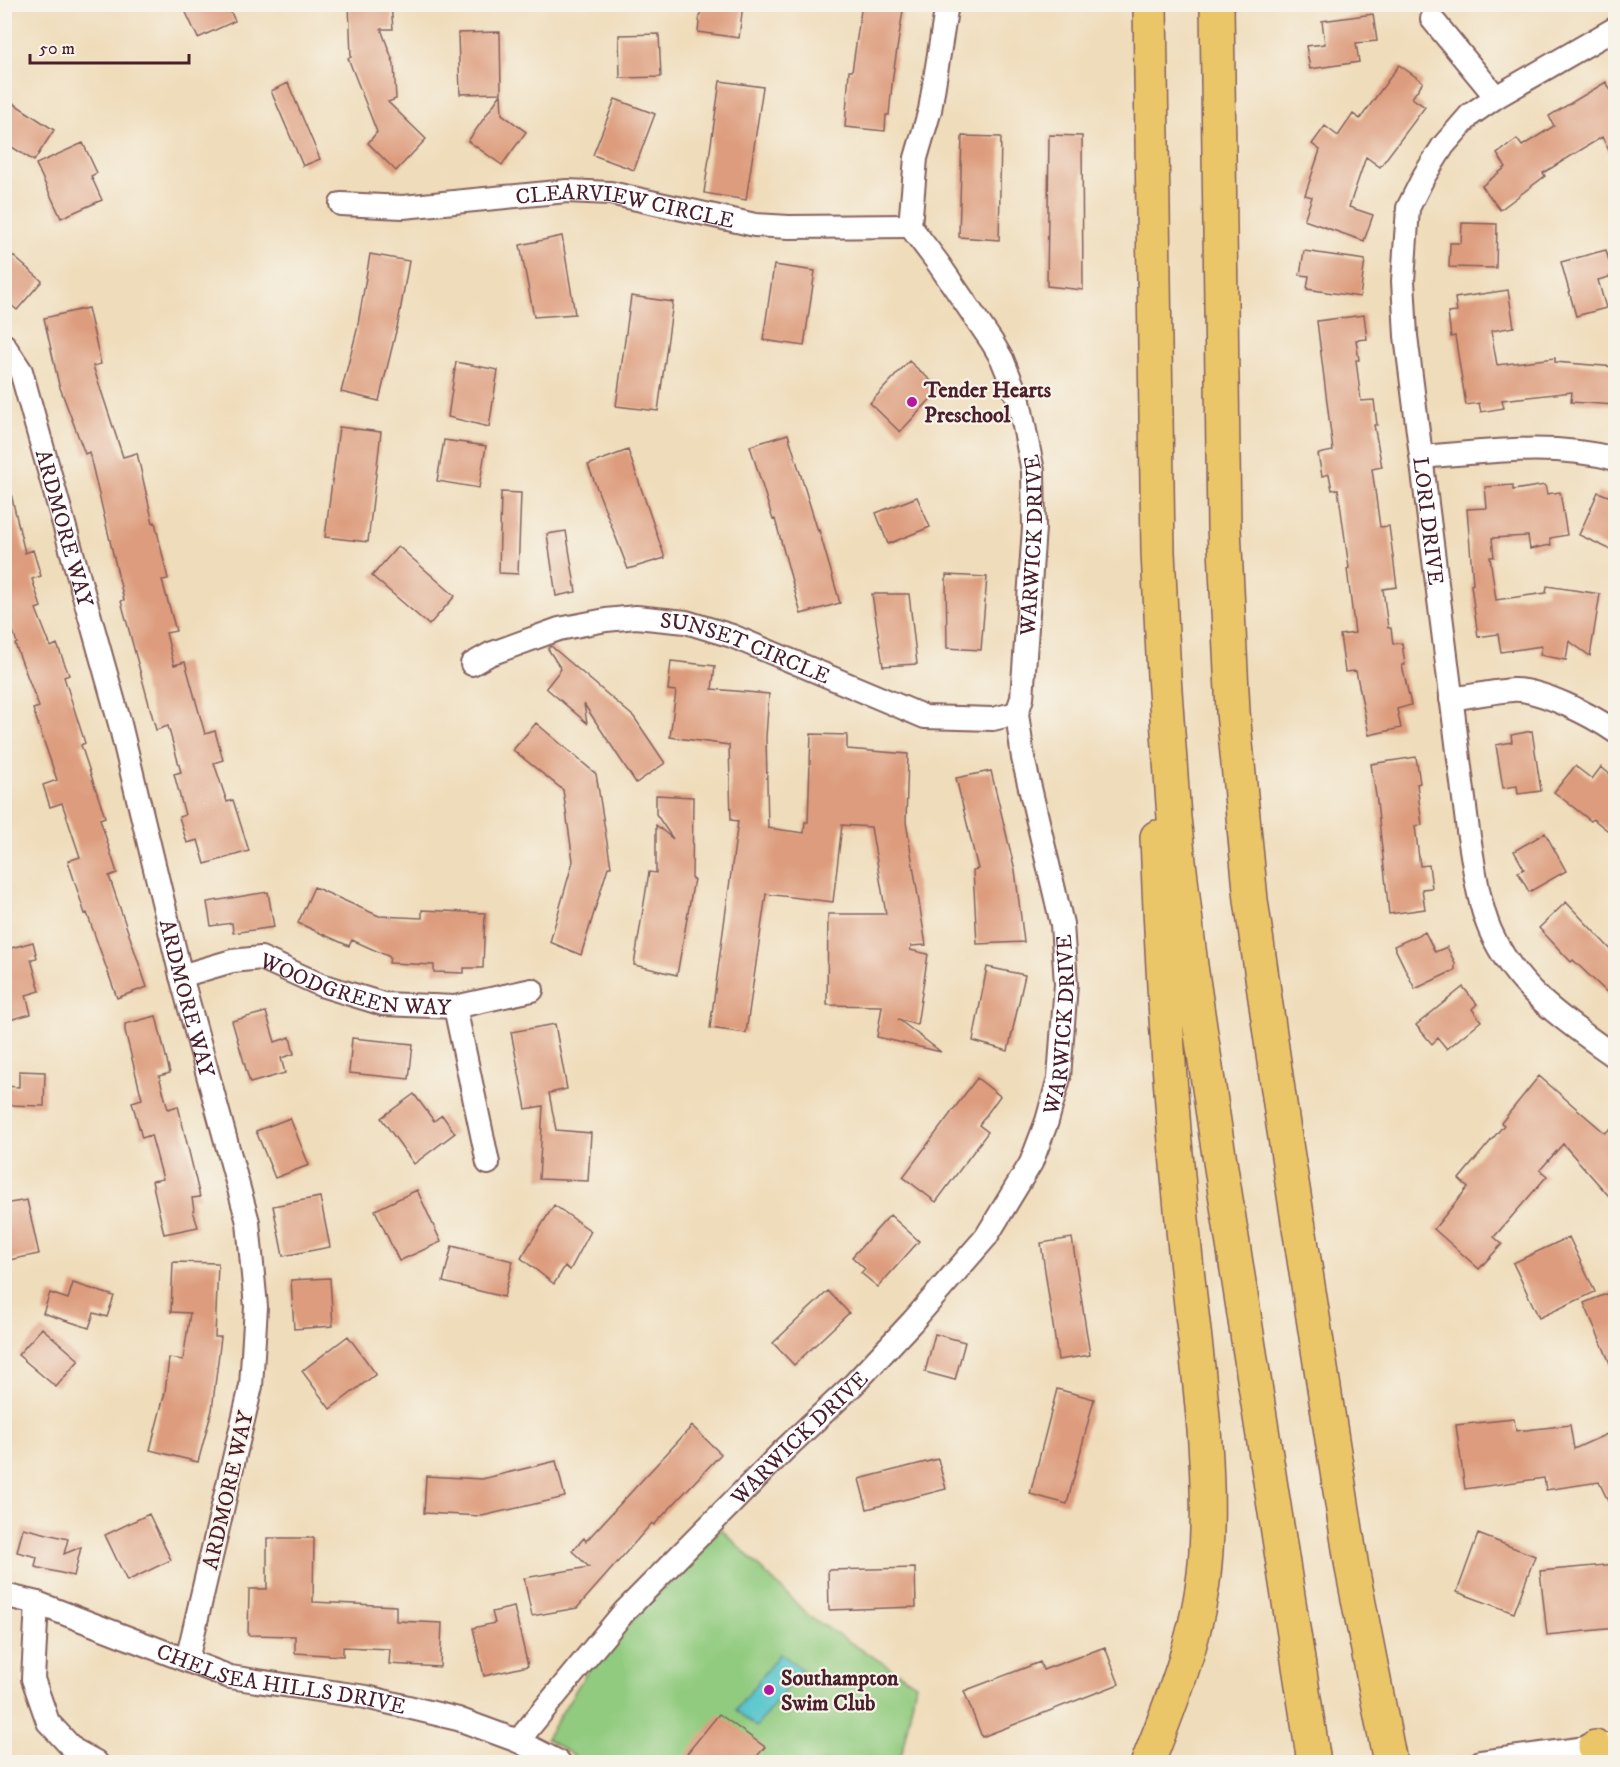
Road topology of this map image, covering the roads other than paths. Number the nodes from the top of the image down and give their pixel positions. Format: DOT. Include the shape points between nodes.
graph roads {
  1 [pos="947,4"];
  2 [pos="1150,4"];
  3 [pos="1217,4"];
  4 [pos="1432,19"];
  5 [pos="1616,28"];
  6 [pos="1496,97"];
  7 [pos="341,204"];
  8 [pos="910,226"];
  9 [pos="4,345"];
  10 [pos="1422,457"];
  11 [pos="1616,459"];
  12 [pos="472,664"];
  13 [pos="1164,676"];
  14 [pos="1451,699"];
  15 [pos="1017,713"];
  16 [pos="1616,732"];
  17 [pos="181,976"];
  18 [pos="532,990"];
  19 [pos="454,1007"];
  20 [pos="1616,1057"];
  21 [pos="488,1163"];
  22 [pos="4,1595"];
  23 [pos="38,1603"];
  24 [pos="187,1660"];
  25 [pos="518,1742"];
  26 [pos="1602,1751"];
  27 [pos="96,1762"];
  28 [pos="559,1762"];
  29 [pos="1148,1762"];
  30 [pos="1314,1762"];
  31 [pos="1390,1762"];
  32 [pos="1481,1762"];
  1 -- 8 [label="street" via="930,110 916,158"];
  2 -- 13 [label="highway" via="1157,541"];
  3 -- 31 [label="highway" via="1224,528 1233,712 1251,900 1352,1568"];
  4 -- 6 [label="street"];
  5 -- 6 [label="street, LORI DRIVE"];
  6 -- 10 [label="street, LORI DRIVE" via="1470,115 1443,146 1408,208 1403,281 1406,336"];
  7 -- 8 [label="street, CLEARVIEW CIRCLE" via="403,207 567,191 610,193 755,225"];
  8 -- 15 [label="street, WARWICK DRIVE" via="992,342 1019,402 1033,471 1034,528 1022,698"];
  9 -- 17 [label="street, ARDMORE WAY" via="21,371 28,394 120,724"];
  10 -- 11 [label="street" via="1526,448 1588,452"];
  10 -- 14 [label="street, LORI DRIVE"];
  12 -- 15 [label="street, SUNSET CIRCLE" via="559,629 636,617 686,622 732,636 925,717 993,718"];
  13 -- 29 [label="highway" via="1156,821 1160,937 1205,1445 1207,1513 1205,1565 1196,1624 1179,1683"];
  13 -- 30 [label="highway" via="1174,818 1191,966"];
  14 -- 16 [label="street" via="1514,690 1555,700"];
  14 -- 20 [label="street, LORI DRIVE" via="1468,831 1490,929 1506,960 1529,989"];
  15 -- 25 [label="street, WARWICK DRIVE" via="1023,758 1062,924 1066,984 1059,1078 1031,1163 986,1237 912,1322 624,1612"];
  17 -- 19 [label="street, WOODGREEN WAY" via="232,961 261,958 321,985 383,1004"];
  17 -- 24 [label="street, ARDMORE WAY" via="248,1222 256,1307 251,1386"];
  18 -- 19 [label="street, WOODGREEN WAY"];
  19 -- 21 [label="street"];
  22 -- 23 [label="street, CHELSEA HILLS DRIVE"];
  23 -- 24 [label="street, CHELSEA HILLS DRIVE"];
  23 -- 27 [label="street" via="33,1679 48,1722 74,1750"];
  24 -- 25 [label="street, CHELSEA HILLS DRIVE" via="230,1677 366,1696 446,1715"];
  25 -- 28 [label="street, CHELSEA HILLS DRIVE"];
  26 -- 32 [label="street"];
}
